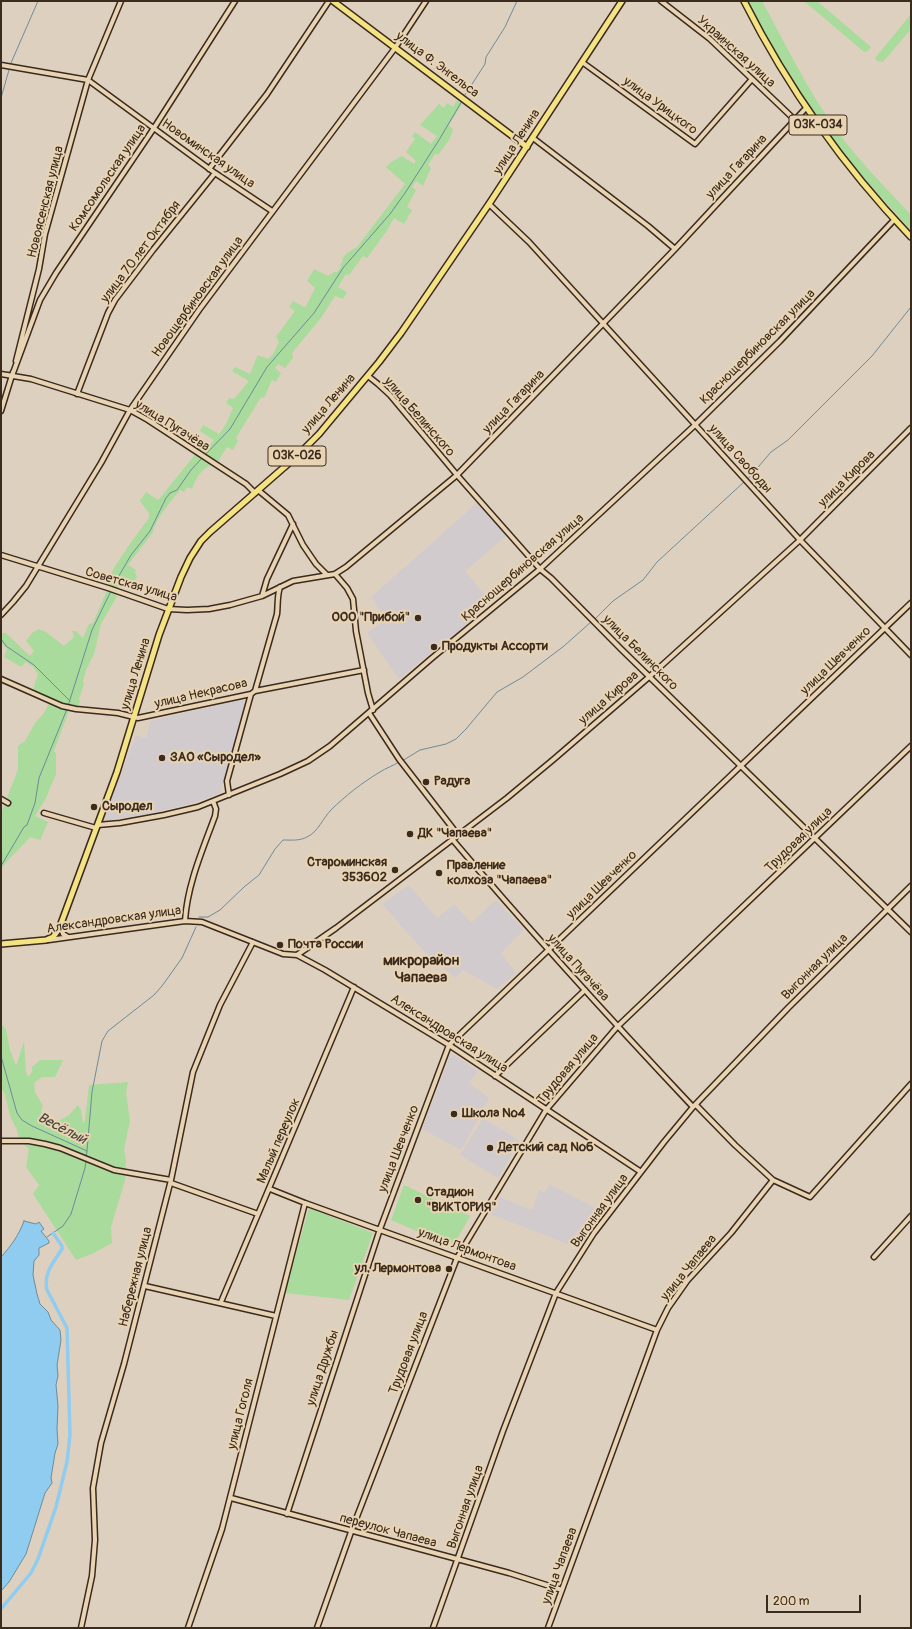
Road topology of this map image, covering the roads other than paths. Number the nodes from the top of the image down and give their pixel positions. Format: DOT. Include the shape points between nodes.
graph roads {
  1 [pos="121,1"];
  2 [pos="235,1"];
  3 [pos="329,1"];
  4 [pos="333,1"];
  5 [pos="426,1"];
  6 [pos="622,1"];
  7 [pos="661,1"];
  8 [pos="744,1"];
  9 [pos="395,48"];
  10 [pos="582,62"];
  11 [pos="1,65"];
  12 [pos="752,79"];
  13 [pos="88,80"];
  14 [pos="806,108"];
  15 [pos="795,120"];
  16 [pos="154,128"];
  17 [pos="533,138"];
  18 [pos="527,147"];
  19 [pos="209,168"];
  20 [pos="215,173"];
  21 [pos="489,204"];
  22 [pos="272,211"];
  23 [pos="894,220"];
  24 [pos="911,237"];
  25 [pos="675,249"];
  26 [pos="603,324"];
  27 [pos="1,374"];
  28 [pos="13,374"];
  29 [pos="368,376"];
  30 [pos="77,394"];
  31 [pos="130,410"];
  32 [pos="1,411"];
  33 [pos="695,425"];
  34 [pos="911,428"];
  35 [pos="457,475"];
  36 [pos="256,492"];
  37 [pos="293,524"];
  38 [pos="800,540"];
  39 [pos="1,555"];
  40 [pos="37,567"];
  41 [pos="540,569"];
  42 [pos="335,574"];
  43 [pos="327,575"];
  44 [pos="280,587"];
  45 [pos="262,596"];
  46 [pos="911,603"];
  47 [pos="168,609"];
  48 [pos="1,615"];
  49 [pos="884,628"];
  50 [pos="911,655"];
  51 [pos="364,670"];
  52 [pos="649,677"];
  53 [pos="1,679"];
  54 [pos="253,693"];
  55 [pos="242,696"];
  56 [pos="249,702"];
  57 [pos="371,711"];
  58 [pos="134,717"];
  59 [pos="911,746"];
  60 [pos="740,765"];
  61 [pos="229,796"];
  62 [pos="1,799"];
  63 [pos="213,801"];
  64 [pos="8,803"];
  65 [pos="44,813"];
  66 [pos="97,826"];
  67 [pos="458,835"];
  68 [pos="815,838"];
  69 [pos="452,839"];
  70 [pos="911,886"];
  71 [pos="888,910"];
  72 [pos="185,921"];
  73 [pos="61,925"];
  74 [pos="911,932"];
  75 [pos="68,937"];
  76 [pos="46,940"];
  77 [pos="253,942"];
  78 [pos="1,944"];
  79 [pos="548,950"];
  80 [pos="297,955"];
  81 [pos="354,987"];
  82 [pos="585,990"];
  83 [pos="617,1027"];
  84 [pos="449,1045"];
  85 [pos="495,1076"];
  86 [pos="911,1084"];
  87 [pos="694,1106"];
  88 [pos="546,1110"];
  89 [pos="1,1141"];
  90 [pos="641,1172"];
  91 [pos="773,1180"];
  92 [pos="171,1182"];
  93 [pos="270,1189"];
  94 [pos="305,1203"];
  95 [pos="258,1214"];
  96 [pos="911,1216"];
  97 [pos="380,1229"];
  98 [pos="874,1257"];
  99 [pos="457,1258"];
  100 [pos="145,1286"];
  101 [pos="556,1293"];
  102 [pos="221,1302"];
  103 [pos="276,1316"];
  104 [pos="658,1330"];
  105 [pos="231,1498"];
  106 [pos="287,1514"];
  107 [pos="351,1532"];
  108 [pos="458,1560"];
  109 [pos="562,1590"];
  110 [pos="81,1628"];
  111 [pos="188,1628"];
  112 [pos="316,1628"];
  113 [pos="433,1628"];
  114 [pos="548,1628"];
  1 -- 13 [label="street, Новоясенская улица"];
  2 -- 16 [label="street, Комсомольская улица"];
  3 -- 19 [label="street" via="267,94"];
  4 -- 9 [label="main road, улица Ф. Энгельса"];
  5 -- 9 [label="street, Новощербиновская улица"];
  6 -- 10 [label="main road, улица Ленина / 03К-026"];
  7 -- 12 [label="street, Украинская улица" via="710,39"];
  8 -- 14 [label="main road, 03К-034" via="767,45"];
  9 -- 18 [label="main road, улица Ф. Энгельса"];
  9 -- 22 [label="street, Новощербиновская улица"];
  10 -- 12 [label="street, улица Урицкого" via="694,144"];
  10 -- 17 [label="main road, улица Ленина / 03К-026"];
  11 -- 13 [label="street, Новоминская улица"];
  12 -- 15 [label="street, Украинская улица"];
  13 -- 16 [label="street, Новоминская улица"];
  13 -- 28 [label="street, Новоясенская улица" via="46,234"];
  14 -- 15 [label="street, улица Гагарина"];
  14 -- 23 [label="main road, 03К-034" via="842,159"];
  15 -- 25 [label="street, улица Гагарина"];
  16 -- 19 [label="street, Новоминская улица"];
  16 -- 28 [label="street, Комсомольская улица" via="40,300"];
  17 -- 18 [label="main road, улица Ленина / 03К-026"];
  17 -- 25 [label="street"];
  18 -- 21 [label="main road, улица Ленина / 03К-026"];
  19 -- 20 [label="street, Новоминская улица"];
  20 -- 22 [label="street, Новоминская улица"];
  20 -- 30 [label="street, улица 70 лет Октября" via="116,300 106,318"];
  21 -- 26 [label="street, улица Свободы" via="529,242"];
  21 -- 29 [label="main road, улица Ленина / 03К-026" via="401,333"];
  22 -- 31 [label="street, Новощербиновская улица"];
  23 -- 24 [label="main road, 03К-034"];
  23 -- 33 [label="street, Краснощербиновская улица" via="780,341"];
  25 -- 26 [label="street, улица Гагарина"];
  26 -- 33 [label="street, улица Свободы"];
  26 -- 35 [label="street, улица Гагарина"];
  27 -- 28 [label="street, улица Пугачёва"];
  28 -- 30 [label="street, улица Пугачёва"];
  28 -- 32 [label="street, Новоясенская улица"];
  29 -- 35 [label="street, улица Белинского" via="390,396"];
  29 -- 36 [label="main road, улица Ленина / 03К-026" via="298,456"];
  30 -- 31 [label="street, улица Пугачёва"];
  31 -- 36 [label="street, улица Пугачёва"];
  31 -- 40 [label="street, Новощербиновская улица" via="101,463"];
  33 -- 38 [label="street, улица Свободы"];
  33 -- 41 [label="street, Краснощербиновская улица"];
  34 -- 38 [label="street, улица Кирова"];
  35 -- 41 [label="street, улица Белинского"];
  35 -- 42 [label="street, улица Гагарина"];
  36 -- 37 [label="street, улица Пугачёва" via="288,515"];
  36 -- 47 [label="main road, улица Ленина / 03К-026" via="201,541 190,558"];
  37 -- 43 [label="street, улица Пугачёва" via="303,545"];
  37 -- 45 [label="street" via="267,578"];
  38 -- 49 [label="street, улица Свободы"];
  38 -- 52 [label="street, улица Кирова"];
  39 -- 40 [label="street, Советская улица"];
  40 -- 47 [label="street, Советская улица"];
  40 -- 48 [label="street, Новощербиновская улица" via="14,602"];
  41 -- 52 [label="street, улица Белинского"];
  41 -- 57 [label="street, Краснощербиновская улица"];
  42 -- 43 [label="street, улица Гагарина"];
  42 -- 51 [label="street" via="353,600"];
  43 -- 44 [label="street, улица Гагарина" via="293,581"];
  44 -- 45 [label="street, Советская улица"];
  44 -- 54 [label="street" via="277,596 279,603"];
  45 -- 47 [label="street, Советская улица" via="209,609"];
  46 -- 49 [label="street, улица Шевченко"];
  47 -- 58 [label="main road, улица Ленина / 03К-026"];
  49 -- 50 [label="street, улица Свободы"];
  49 -- 60 [label="street, улица Шевченко"];
  51 -- 54 [label="street, улица Некрасова"];
  51 -- 57 [label="street"];
  52 -- 60 [label="street, улица Белинского"];
  52 -- 67 [label="street, улица Кирова" via="513,793"];
  53 -- 58 [label="street, улица Некрасова" via="62,706"];
  54 -- 55 [label="street, улица Некрасова"];
  54 -- 56 [label="street"];
  55 -- 56 [label="street"];
  55 -- 58 [label="street, улица Некрасова" via="145,717"];
  56 -- 61 [label="street" via="228,781"];
  57 -- 61 [label="street, Краснощербиновская улица" via="308,761"];
  57 -- 67 [label="street" via="402,764"];
  58 -- 66 [label="main road, улица Ленина / 03К-026"];
  59 -- 68 [label="street, Трудовая улица"];
  60 -- 68 [label="street, улица Белинского"];
  60 -- 79 [label="street, улица Шевченко"];
  61 -- 63 [label="street, Краснощербиновская улица"];
  62 -- 64 [label="street"];
  63 -- 66 [label="street, Краснощербиновская улица" via="164,815"];
  63 -- 72 [label="street" via="216,808 215,816 198,863"];
  65 -- 66 [label="street"];
  66 -- 73 [label="main road, улица Ленина / 03К-026"];
  67 -- 69 [label="street, улица Кирова"];
  68 -- 71 [label="street, улица Белинского"];
  68 -- 83 [label="street, Трудовая улица"];
  69 -- 79 [label="street, улица Пугачёва"];
  69 -- 80 [label="street, улица Кирова"];
  70 -- 71 [label="street, Выгонная улица"];
  71 -- 74 [label="street, улица Белинского"];
  71 -- 87 [label="street, Выгонная улица" via="788,1008"];
  72 -- 75 [label="street, Александровская улица"];
  72 -- 77 [label="street, Александровская улица" via="202,922"];
  73 -- 75 [label="street"];
  73 -- 76 [label="main road, улица Ленина / 03К-026" via="55,934"];
  75 -- 76 [label="street, Александровская улица"];
  76 -- 78 [label="main road, Александровская улица"];
  77 -- 80 [label="street, Александровская улица" via="283,954"];
  77 -- 92 [label="street, Набережная улица" via="220,1005 196,1061"];
  79 -- 82 [label="street, улица Пугачёва"];
  79 -- 84 [label="street, улица Шевченко"];
  80 -- 81 [label="street, Александровская улица"];
  81 -- 84 [label="street, Александровская улица"];
  81 -- 93 [label="street, Малый переулок"];
  82 -- 83 [label="street, улица Пугачёва"];
  82 -- 85 [label="street"];
  83 -- 87 [label="street, улица Пугачёва"];
  83 -- 88 [label="street, Трудовая улица"];
  84 -- 85 [label="street, Александровская улица"];
  84 -- 97 [label="street, улица Шевченко"];
  85 -- 88 [label="street, Александровская улица"];
  86 -- 91 [label="street" via="810,1197"];
  87 -- 90 [label="street, Выгонная улица"];
  87 -- 91 [label="street, улица Пугачёва"];
  88 -- 90 [label="street, Александровская улица"];
  88 -- 99 [label="street, Трудовая улица"];
  89 -- 92 [label="street" via="45,1144 114,1170"];
  90 -- 101 [label="street, Выгонная улица" via="594,1232"];
  91 -- 104 [label="street, улица Чапаева" via="731,1233 687,1281 668,1308"];
  92 -- 95 [label="street"];
  92 -- 100 [label="street, Набережная улица"];
  93 -- 94 [label="street, улица Лермонтова"];
  93 -- 95 [label="street, Малый переулок"];
  94 -- 97 [label="street, улица Лермонтова"];
  94 -- 103 [label="street, улица Гоголя"];
  95 -- 102 [label="street, Малый переулок"];
  96 -- 98 [label="street"];
  97 -- 99 [label="street, улица Лермонтова"];
  97 -- 106 [label="street, улица Дружбы"];
  99 -- 101 [label="street, улица Лермонтова"];
  99 -- 107 [label="street, Трудовая улица"];
  100 -- 102 [label="street"];
  100 -- 110 [label="street, Набережная улица" via="101,1443 93,1488 95,1540 92,1576"];
  101 -- 104 [label="street, улица Лермонтова"];
  101 -- 108 [label="street, Выгонная улица" via="503,1430"];
  102 -- 103 [label="street"];
  103 -- 105 [label="street, улица Гоголя"];
  104 -- 109 [label="street, улица Чапаева"];
  105 -- 106 [label="street, переулок Чапаева"];
  105 -- 111 [label="street, улица Гоголя"];
  106 -- 107 [label="street, переулок Чапаева"];
  107 -- 108 [label="street, переулок Чапаева"];
  107 -- 112 [label="street, Трудовая улица"];
  108 -- 109 [label="street, переулок Чапаева"];
  108 -- 113 [label="street, Выгонная улица"];
  109 -- 114 [label="street, улица Чапаева"];
}
